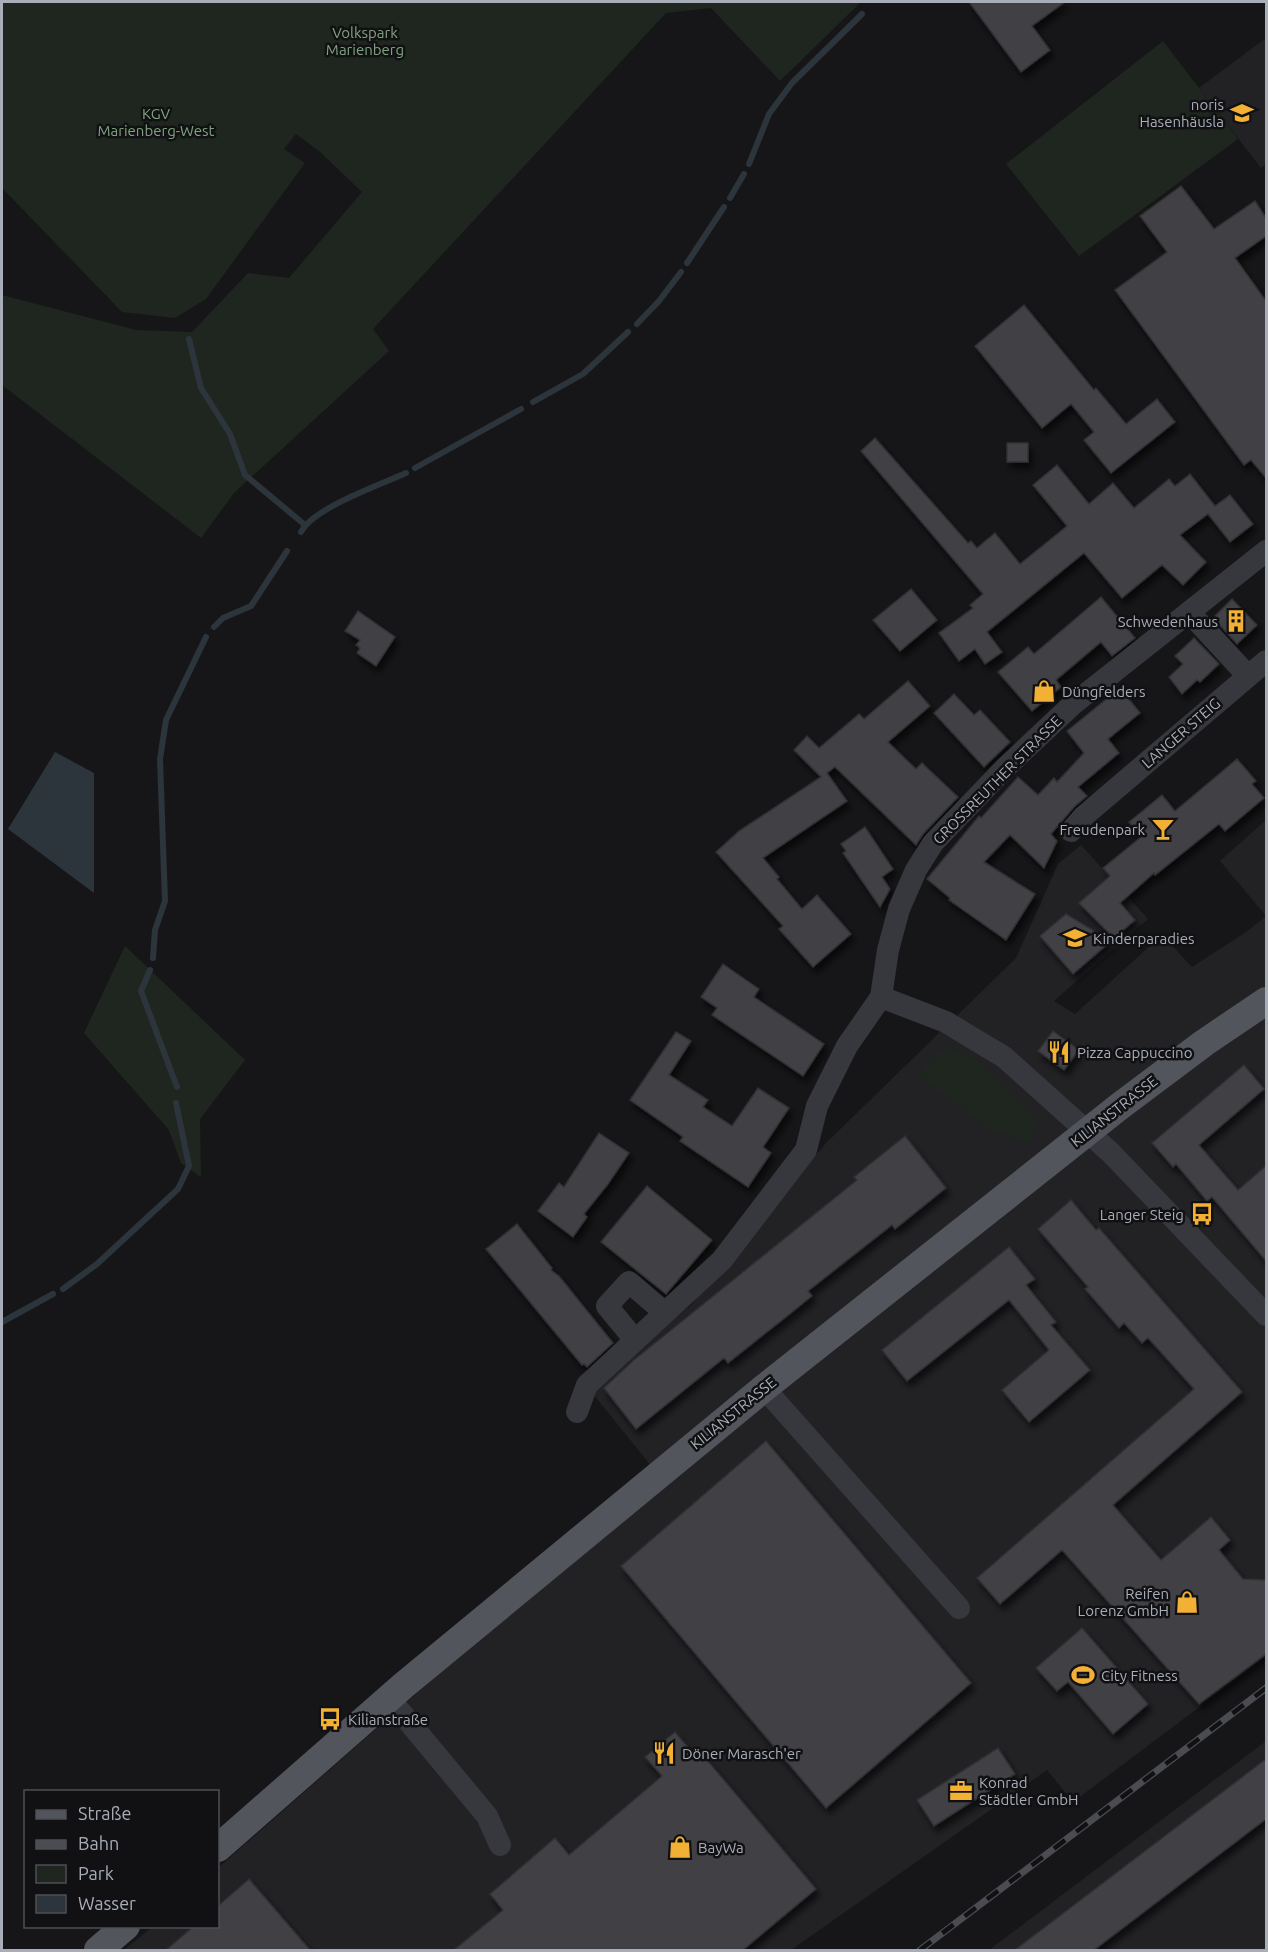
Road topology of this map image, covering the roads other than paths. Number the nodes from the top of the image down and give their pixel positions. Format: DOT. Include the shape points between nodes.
graph roads {
  1 [pos="1266,551"];
  2 [pos="1189,612"];
  3 [pos="1266,661"];
  4 [pos="1248,676"];
  5 [pos="1071,831"];
  6 [pos="881,997"];
  7 [pos="1266,1001"];
  8 [pos="1088,1131"];
  9 [pos="664,1312"];
  10 [pos="1266,1314"];
  11 [pos="635,1340"];
  12 [pos="764,1388"];
  13 [pos="577,1412"];
  14 [pos="959,1608"];
  15 [pos="389,1698"];
  16 [pos="500,1845"];
  17 [pos="219,1847"];
  18 [pos="124,1928"];
  19 [pos="98,1950"];
  1 -- 2 [label="street, GROSSREUTHER STRASSE"];
  2 -- 4 [label="street"];
  2 -- 6 [label="street, GROSSREUTHER STRASSE" via="1072,705 933,843 899,909"];
  3 -- 4 [label="street, LANGER STEIG"];
  4 -- 5 [label="street, LANGER STEIG"];
  6 -- 8 [label="street" via="946,1022 1004,1057"];
  6 -- 9 [label="street, GROSSREUTHER STRASSE" via="847,1046 817,1106 806,1150 722,1260"];
  7 -- 8 [label="main road, KILIANSTRASSE"];
  8 -- 10 [label="street"];
  8 -- 12 [label="main road, KILIANSTRASSE"];
  9 -- 11 [label="street, GROSSREUTHER STRASSE"];
  9 -- 11 [label="street" via="629,1281 607,1306"];
  11 -- 13 [label="street, GROSSREUTHER STRASSE" via="587,1385"];
  12 -- 14 [label="street"];
  12 -- 15 [label="main road, KILIANSTRASSE"];
  15 -- 16 [label="street" via="487,1816"];
  15 -- 17 [label="main road, KILIANSTRASSE"];
  18 -- 19 [label="main road"];
}
